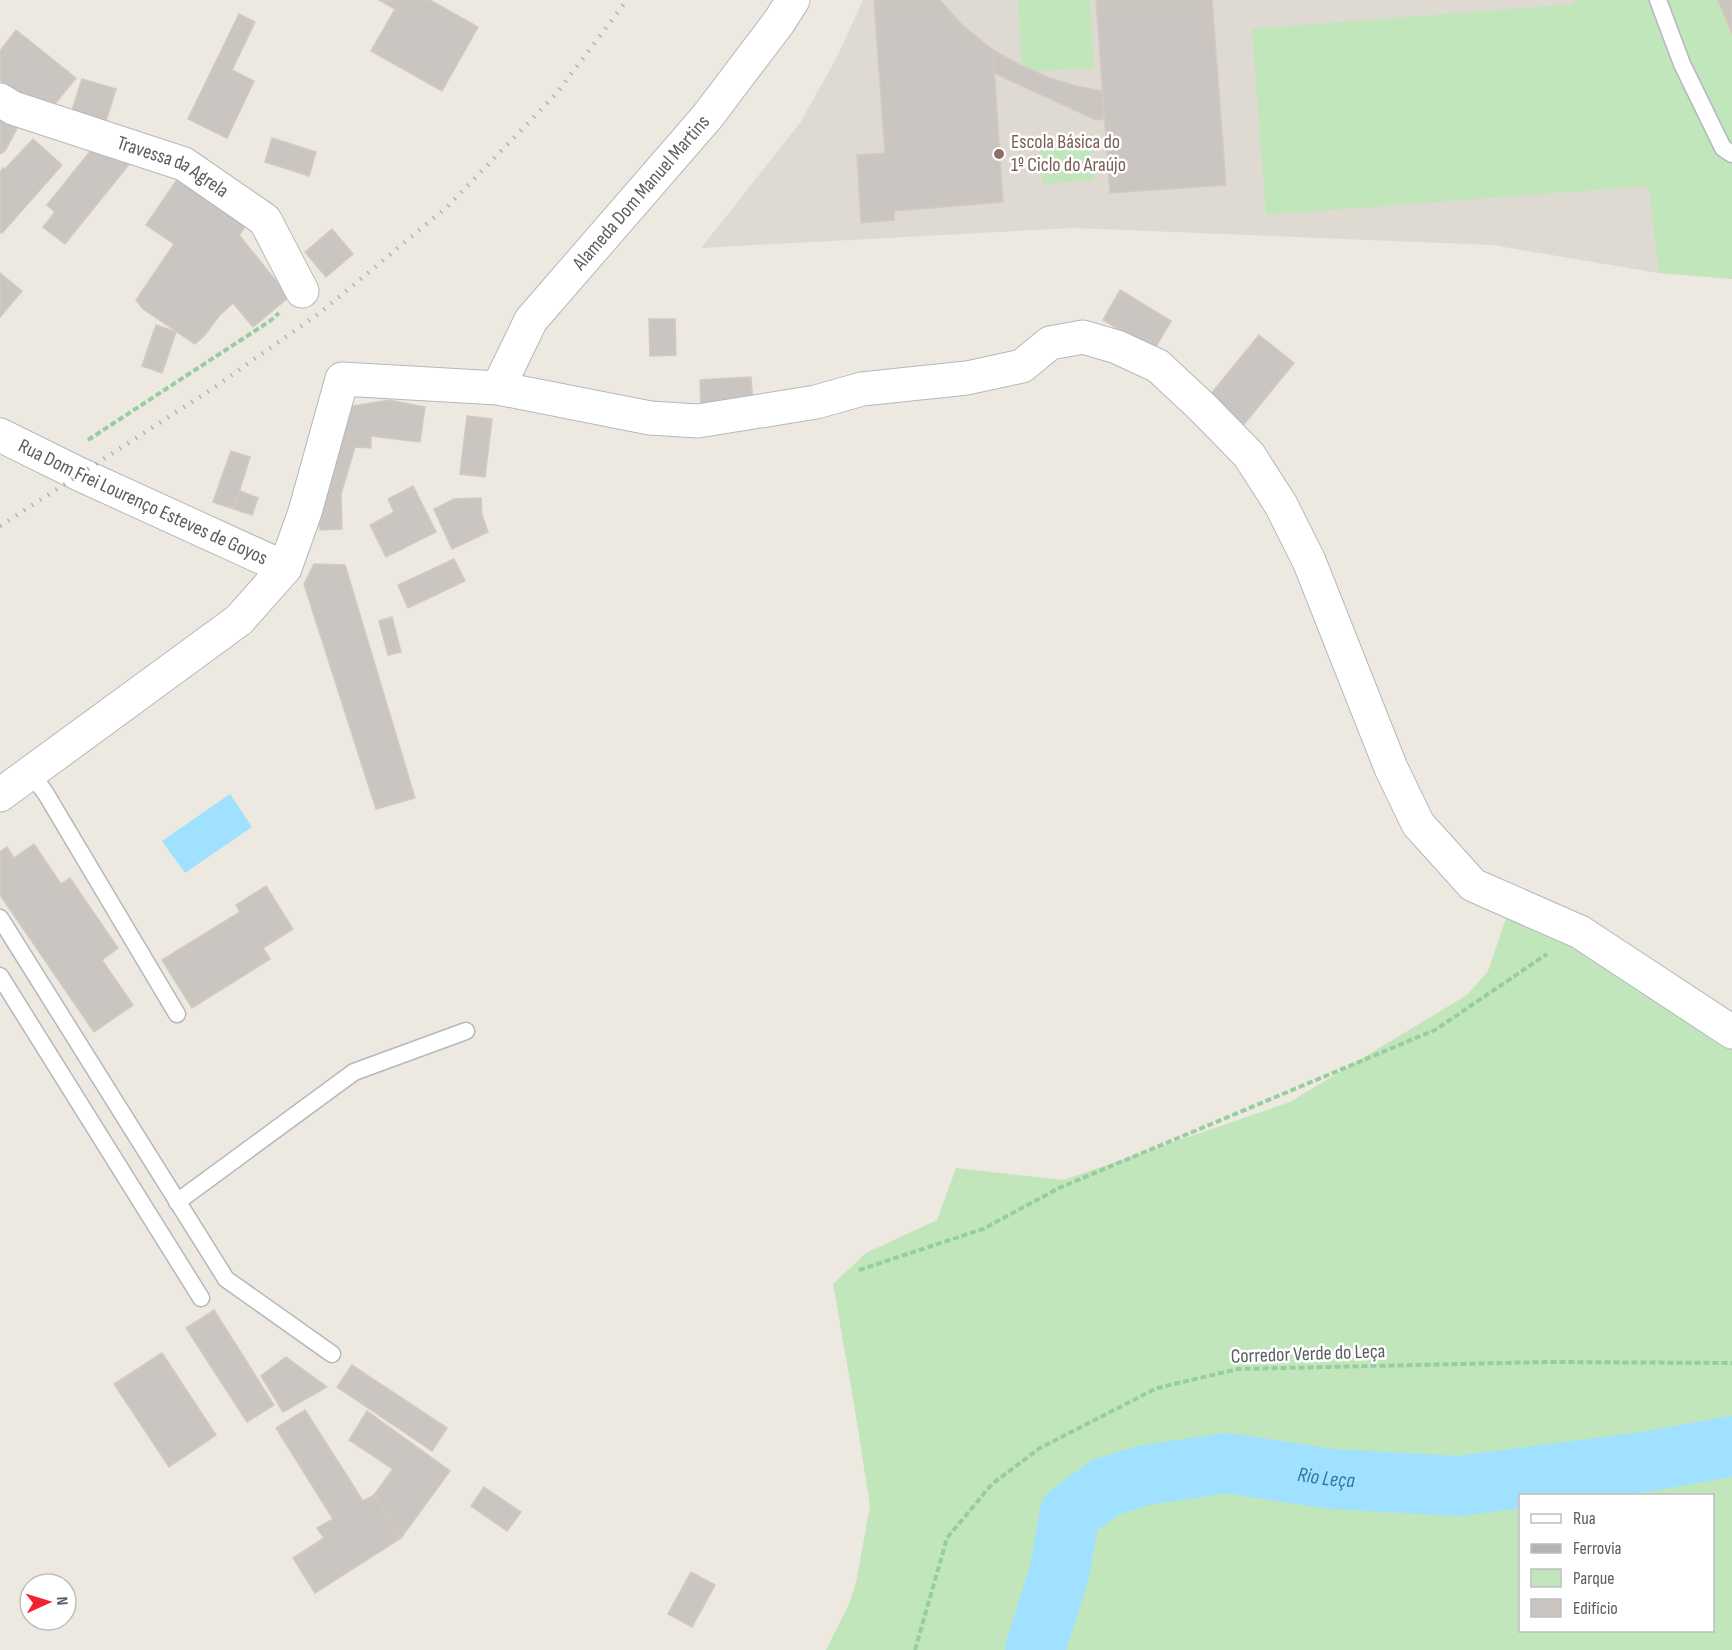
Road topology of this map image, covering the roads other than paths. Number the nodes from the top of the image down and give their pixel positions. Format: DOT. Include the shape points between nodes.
graph roads {
  1 [pos="793,0"];
  2 [pos="1658,0"];
  3 [pos="0,100"];
  4 [pos="1732,154"];
  5 [pos="302,291"];
  6 [pos="498,388"];
  7 [pos="0,435"];
  8 [pos="285,568"];
  9 [pos="31,773"];
  10 [pos="0,795"];
  11 [pos="0,918"];
  12 [pos="0,976"];
  13 [pos="177,1014"];
  14 [pos="466,1031"];
  15 [pos="1732,1032"];
  16 [pos="177,1202"];
  17 [pos="201,1298"];
  18 [pos="332,1354"];
  1 -- 6 [label="street, Alameda Dom Manuel Martins" via="707,117 531,320"];
  2 -- 4 [label="lane" via="1687,74 1723,148"];
  3 -- 5 [label="street, Travessa da Agrela" via="13,108 184,164 265,220"];
  6 -- 8 [label="street" via="342,379"];
  6 -- 15 [label="street" via="650,418 698,421 816,402 862,389 1000,371 1022,366 1050,343 1083,337 1158,366 1249,455 1281,505 1309,561 1391,768 1418,824 1473,885 1581,932"];
  7 -- 8 [label="street, Rua Dom Frei Lourenço Esteves de Goyos"];
  8 -- 9 [label="street" via="239,620"];
  9 -- 10 [label="street"];
  9 -- 13 [label="lane"];
  11 -- 16 [label="lane"];
  12 -- 17 [label="lane"];
  14 -- 16 [label="lane" via="354,1072"];
  16 -- 18 [label="lane" via="226,1278"];
}
